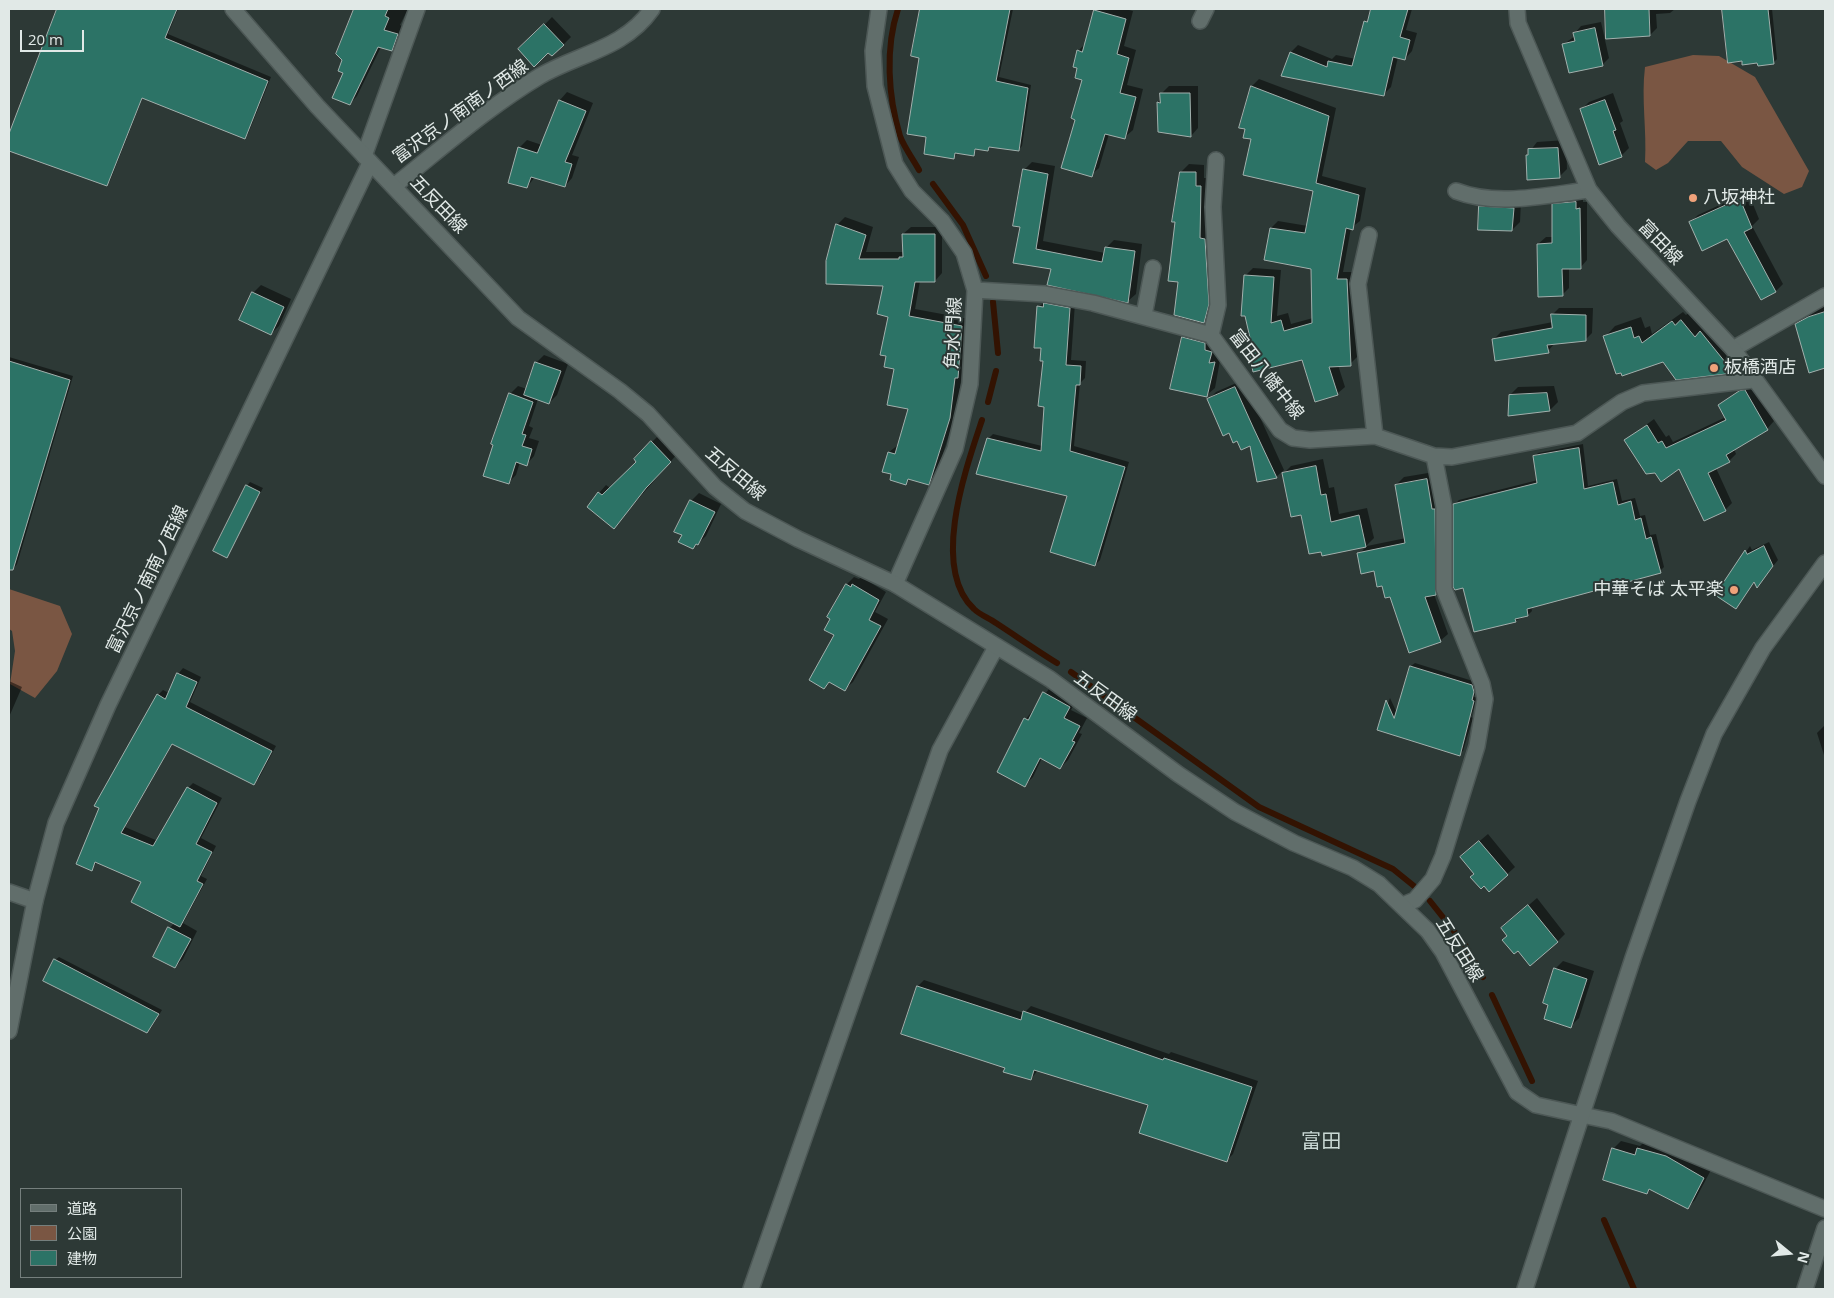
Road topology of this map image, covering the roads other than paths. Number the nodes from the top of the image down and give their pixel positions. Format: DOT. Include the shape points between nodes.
graph roads {
  1 [pos="234,9"];
  2 [pos="417,9"];
  3 [pos="652,9"];
  4 [pos="879,9"];
  5 [pos="1517,9"];
  6 [pos="367,159"];
  7 [pos="1216,160"];
  8 [pos="394,186"];
  9 [pos="1589,190"];
  10 [pos="1456,191"];
  11 [pos="1369,235"];
  12 [pos="1153,268"];
  13 [pos="975,290"];
  14 [pos="1825,296"];
  15 [pos="1144,315"];
  16 [pos="1211,334"];
  17 [pos="1733,349"];
  18 [pos="1753,380"];
  19 [pos="1375,436"];
  20 [pos="1434,456"];
  21 [pos="1825,476"];
  22 [pos="1825,563"];
  23 [pos="895,584"];
  24 [pos="996,648"];
  25 [pos="9,892"];
  26 [pos="35,901"];
  27 [pos="1403,905"];
  28 [pos="9,1031"];
  29 [pos="1582,1115"];
  30 [pos="1825,1209"];
  31 [pos="1825,1228"];
  32 [pos="751,1289"];
  33 [pos="1525,1289"];
  34 [pos="1805,1289"];
  1 -- 6 [label="street, 五反田線"];
  2 -- 6 [label="street, 富沢京ノ南南ノ西線"];
  3 -- 8 [label="street, 富沢京ノ南南ノ西線" via="645,19 614,44 542,75 510,96"];
  4 -- 13 [label="street, 角水門線" via="873,51 874,86 895,164 912,191 942,221 964,253"];
  5 -- 9 [label="street, 富田線" via="1518,23"];
  6 -- 8 [label="street, 五反田線"];
  6 -- 26 [label="street, 富沢京ノ南南ノ西線" via="108,704 56,823"];
  7 -- 16 [label="street" via="1213,207 1218,306"];
  8 -- 23 [label="street, 五反田線" via="518,318 648,414 686,458 745,511"];
  9 -- 10 [label="street" via="1510,198 1476,198"];
  9 -- 17 [label="street, 富田線" via="1618,226"];
  11 -- 19 [label="street" via="1358,284"];
  12 -- 15 [label="street"];
  13 -- 15 [label="street, 富田八幡中線" via="1045,294"];
  13 -- 23 [label="street, 角水門線" via="970,384 955,448"];
  14 -- 17 [label="street"];
  15 -- 16 [label="street, 富田八幡中線"];
  16 -- 19 [label="street, 富田八幡中線" via="1280,430 1292,438"];
  17 -- 18 [label="street, 富田線"];
  18 -- 20 [label="street, 富田八幡中線" via="1643,393 1622,402 1577,432 1452,457"];
  18 -- 21 [label="street, 富田線"];
  19 -- 20 [label="street, 富田八幡中線"];
  20 -- 27 [label="street" via="1444,508 1444,589 1480,677 1485,699 1477,746 1462,798 1433,879 1414,900"];
  22 -- 29 [label="street" via="1763,648 1714,734 1681,819"];
  23 -- 24 [label="street, 五反田線"];
  24 -- 27 [label="street, 五反田線" via="1050,679 1235,812 1294,843 1353,868 1379,884"];
  24 -- 32 [label="street" via="940,750"];
  25 -- 26 [label="street"];
  26 -- 28 [label="street, 富沢京ノ南南ノ西線"];
  27 -- 29 [label="street, 五反田線" via="1443,952 1517,1092 1536,1105"];
  29 -- 30 [label="street, 五反田線" via="1611,1121"];
  29 -- 33 [label="street"];
  31 -- 34 [label="street"];
}
